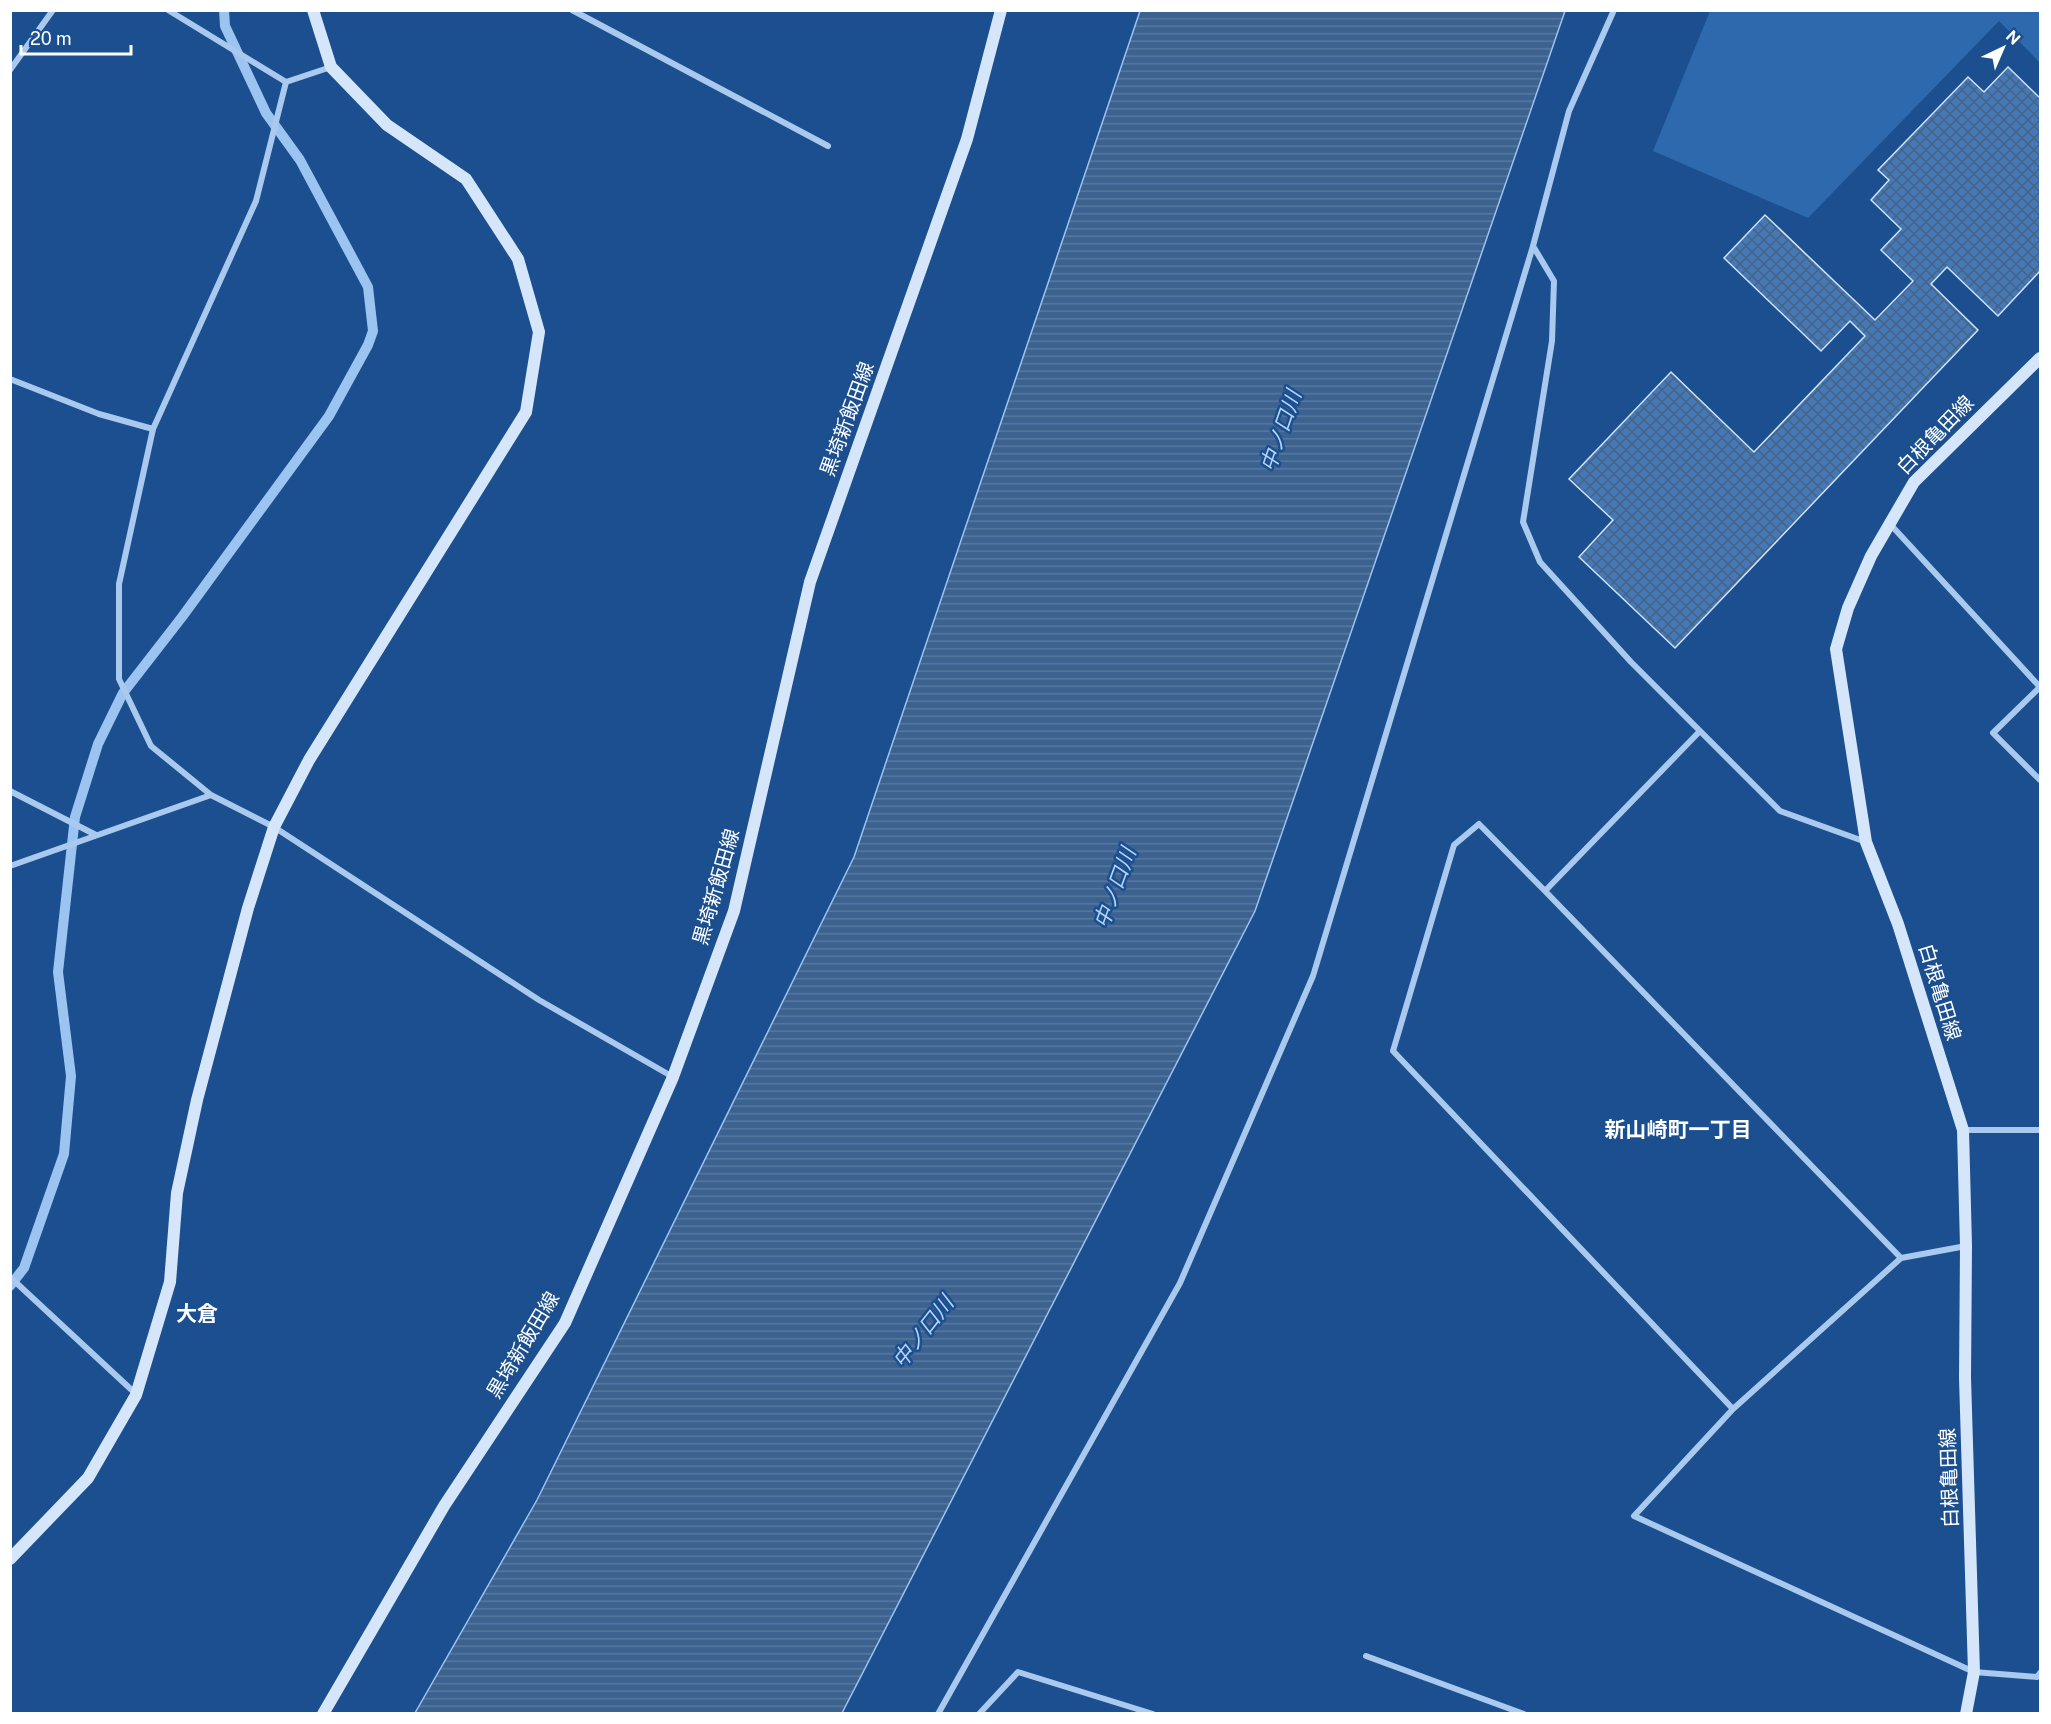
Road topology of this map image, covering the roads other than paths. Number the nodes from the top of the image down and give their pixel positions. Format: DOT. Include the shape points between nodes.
graph roads {
  1 [pos="53,10"];
  2 [pos="168,10"];
  3 [pos="313,10"];
  4 [pos="572,10"];
  5 [pos="1001,10"];
  6 [pos="1614,10"];
  7 [pos="331,67"];
  8 [pos="10,70"];
  9 [pos="286,82"];
  10 [pos="828,146"];
  11 [pos="1533,246"];
  12 [pos="2040,358"];
  13 [pos="10,379"];
  14 [pos="153,429"];
  15 [pos="1890,524"];
  16 [pos="2040,687"];
  17 [pos="1700,731"];
  18 [pos="2040,780"];
  19 [pos="10,791"];
  20 [pos="211,795"];
  21 [pos="274,827"];
  22 [pos="96,836"];
  23 [pos="1866,842"];
  24 [pos="10,866"];
  25 [pos="1545,891"];
  26 [pos="674,1077"];
  27 [pos="1962,1130"];
  28 [pos="2040,1130"];
  29 [pos="1966,1246"];
  30 [pos="1901,1258"];
  31 [pos="10,1277"];
  32 [pos="136,1395"];
  33 [pos="1733,1409"];
  34 [pos="10,1559"];
  35 [pos="1366,1656"];
  36 [pos="1974,1672"];
  37 [pos="2040,1673"];
  38 [pos="323,1713"];
  39 [pos="938,1713"];
  40 [pos="979,1713"];
  41 [pos="1153,1713"];
  42 [pos="1524,1713"];
  43 [pos="1966,1713"];
  1 -- 8 [label="street"];
  2 -- 9 [label="street"];
  3 -- 7 [label="main road"];
  4 -- 10 [label="street"];
  5 -- 26 [label="main road, 黒埼新飯田線" via="967,139 810,582 734,911"];
  6 -- 11 [label="street" via="1569,111"];
  7 -- 9 [label="street"];
  7 -- 21 [label="main road" via="387,125 466,179 518,259 540,332 526,412 309,760"];
  9 -- 14 [label="street" via="256,201"];
  11 -- 17 [label="street" via="1554,281 1552,341 1524,522 1540,562"];
  11 -- 39 [label="street" via="1313,976 1180,1283"];
  12 -- 15 [label="main road, 白根亀田線" via="1914,482"];
  13 -- 14 [label="street" via="99,414"];
  14 -- 20 [label="street" via="119,584 119,679 151,746"];
  15 -- 16 [label="street"];
  15 -- 23 [label="main road, 白根亀田線" via="1848,608 1836,649"];
  16 -- 18 [label="street" via="1993,733"];
  17 -- 23 [label="street" via="1780,811"];
  17 -- 25 [label="street"];
  19 -- 22 [label="street"];
  20 -- 21 [label="street"];
  20 -- 22 [label="street"];
  21 -- 26 [label="street" via="539,999"];
  21 -- 32 [label="main road" via="248,908 197,1100 177,1193 170,1282"];
  22 -- 24 [label="street"];
  23 -- 27 [label="main road, 白根亀田線" via="1898,924"];
  25 -- 30 [label="street"];
  25 -- 33 [label="street" via="1479,824 1454,845 1393,1051"];
  26 -- 38 [label="main road, 黒埼新飯田線" via="565,1323 444,1506"];
  27 -- 28 [label="street"];
  27 -- 29 [label="main road, 白根亀田線"];
  29 -- 30 [label="street"];
  29 -- 36 [label="main road, 白根亀田線" via="1965,1378"];
  30 -- 33 [label="street"];
  31 -- 32 [label="street"];
  32 -- 34 [label="main road" via="88,1478"];
  33 -- 36 [label="street" via="1634,1516"];
  35 -- 42 [label="street"];
  36 -- 37 [label="street" via="2037,1677"];
  36 -- 43 [label="main road, 白根亀田線"];
  40 -- 41 [label="street" via="1018,1672"];
}
